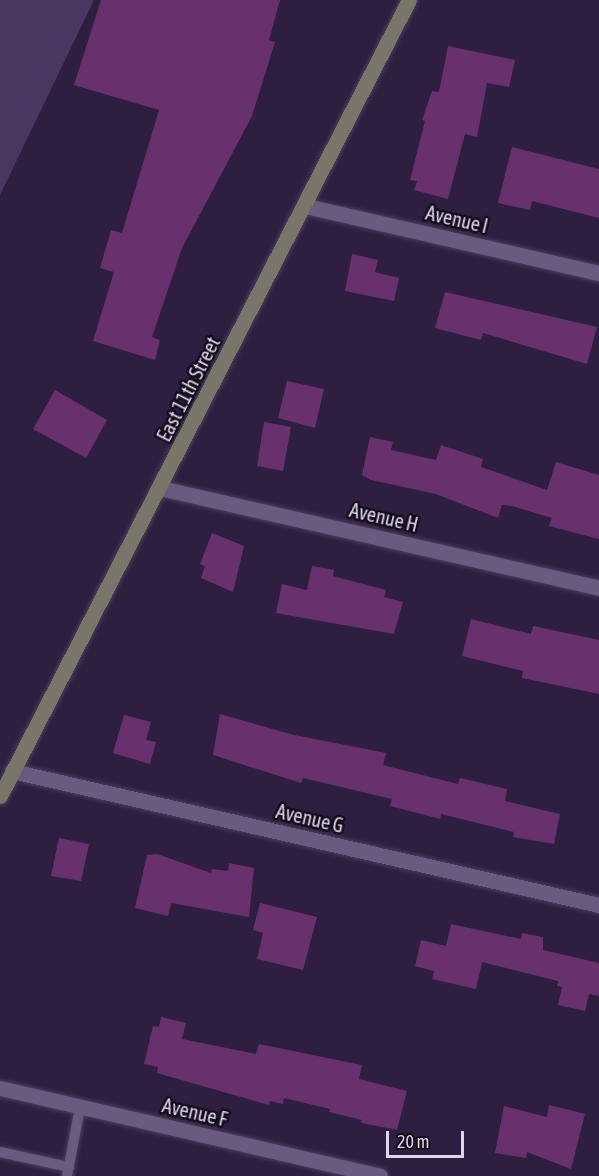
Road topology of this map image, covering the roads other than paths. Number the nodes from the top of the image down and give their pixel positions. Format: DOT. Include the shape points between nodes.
graph roads {
  1 [pos="409,0"];
  2 [pos="306,206"];
  3 [pos="599,273"];
  4 [pos="160,488"];
  5 [pos="599,588"];
  6 [pos="12,771"];
  7 [pos="0,796"];
  8 [pos="599,905"];
  9 [pos="0,1088"];
  10 [pos="80,1107"];
  11 [pos="0,1152"];
  12 [pos="68,1172"];
  13 [pos="380,1176"];
  1 -- 2 [label="street, East 11th Street"];
  2 -- 3 [label="street, Avenue I"];
  2 -- 4 [label="street, East 11th Street"];
  4 -- 5 [label="street, Avenue H"];
  4 -- 6 [label="street, East 11th Street"];
  6 -- 7 [label="street, East 11th Street"];
  6 -- 8 [label="street, Avenue G"];
  9 -- 10 [label="street, Avenue F"];
  10 -- 12 [label="lane"];
  10 -- 13 [label="street, Avenue F"];
  11 -- 12 [label="lane"];
}
